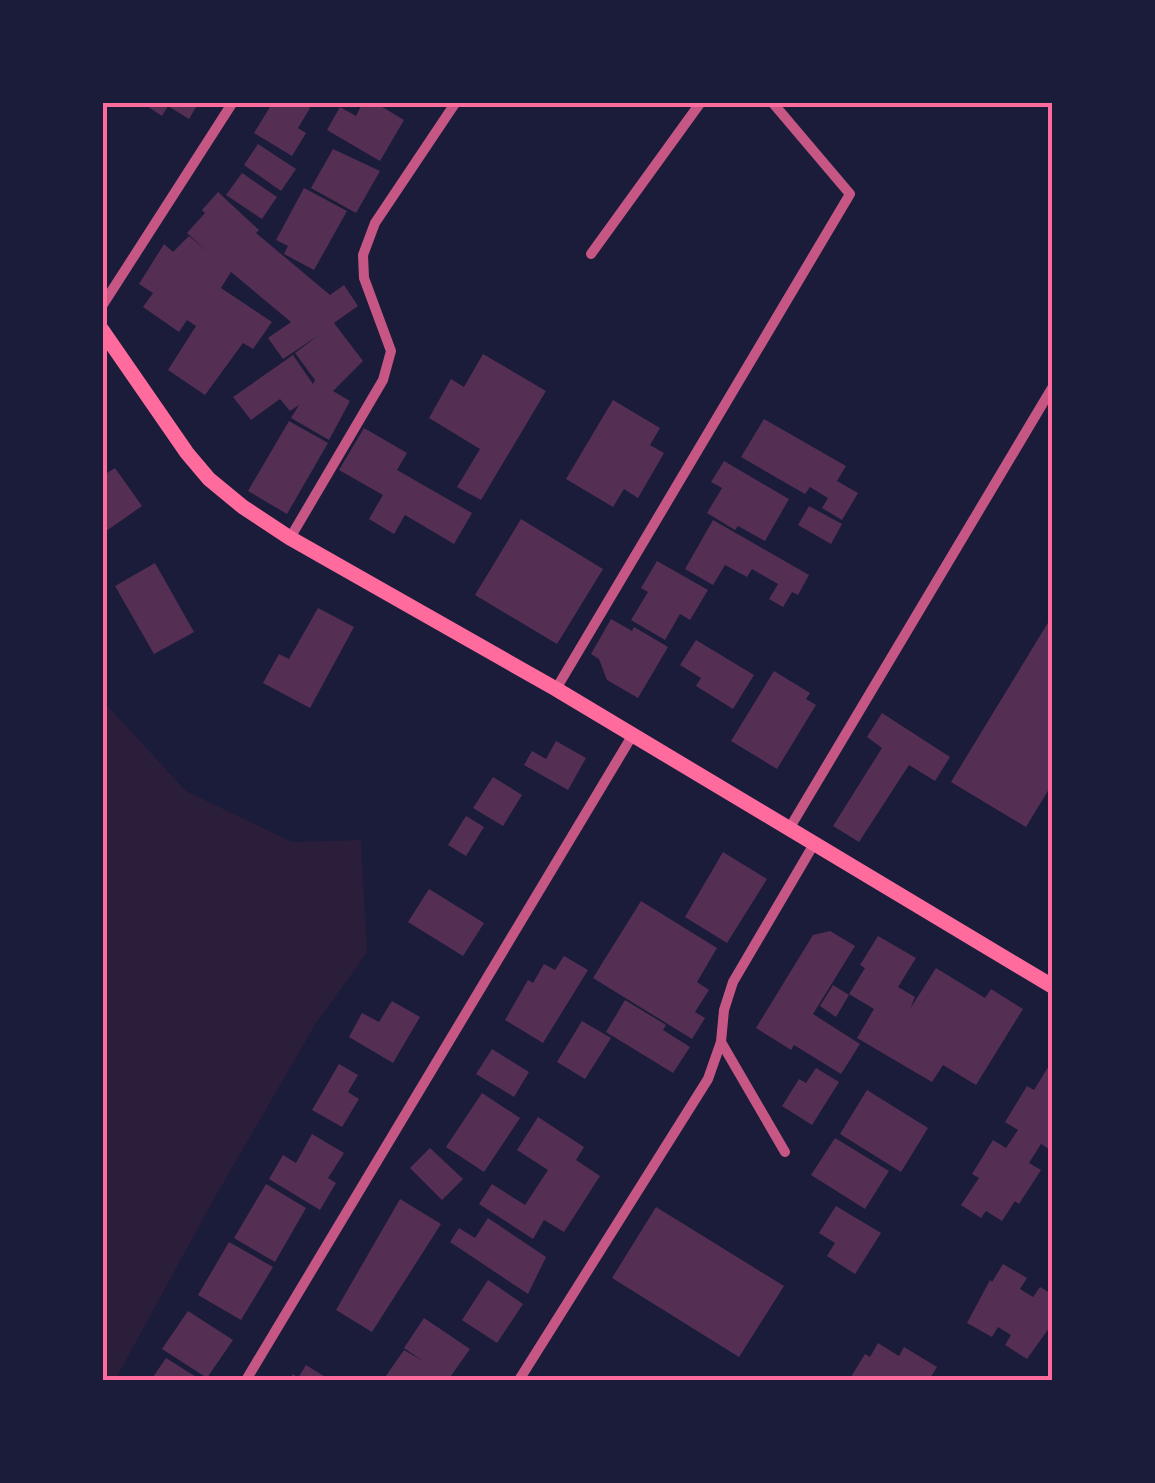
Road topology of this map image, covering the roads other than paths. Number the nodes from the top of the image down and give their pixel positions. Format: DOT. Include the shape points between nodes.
graph roads {
  1 [pos="233,102"];
  2 [pos="456,102"];
  3 [pos="701,102"];
  4 [pos="772,102"];
  5 [pos="591,254"];
  6 [pos="102,306"];
  7 [pos="102,330"];
  8 [pos="1052,388"];
  9 [pos="290,538"];
  10 [pos="556,689"];
  11 [pos="632,736"];
  12 [pos="789,828"];
  13 [pos="814,844"];
  14 [pos="1052,986"];
  15 [pos="721,1042"];
  16 [pos="785,1152"];
  17 [pos="246,1380"];
  18 [pos="519,1380"];
  1 -- 6 [label="street"];
  2 -- 9 [label="street" via="375,223 363,256 364,278 390,351 383,380"];
  3 -- 5 [label="street"];
  4 -- 10 [label="street" via="850,194"];
  7 -- 9 [label="main road" via="208,480"];
  8 -- 12 [label="street"];
  9 -- 10 [label="main road"];
  10 -- 11 [label="main road"];
  11 -- 12 [label="main road"];
  11 -- 17 [label="street"];
  12 -- 13 [label="main road"];
  13 -- 14 [label="main road"];
  13 -- 15 [label="street" via="733,982"];
  15 -- 16 [label="street"];
  15 -- 18 [label="street" via="708,1079"];
}
